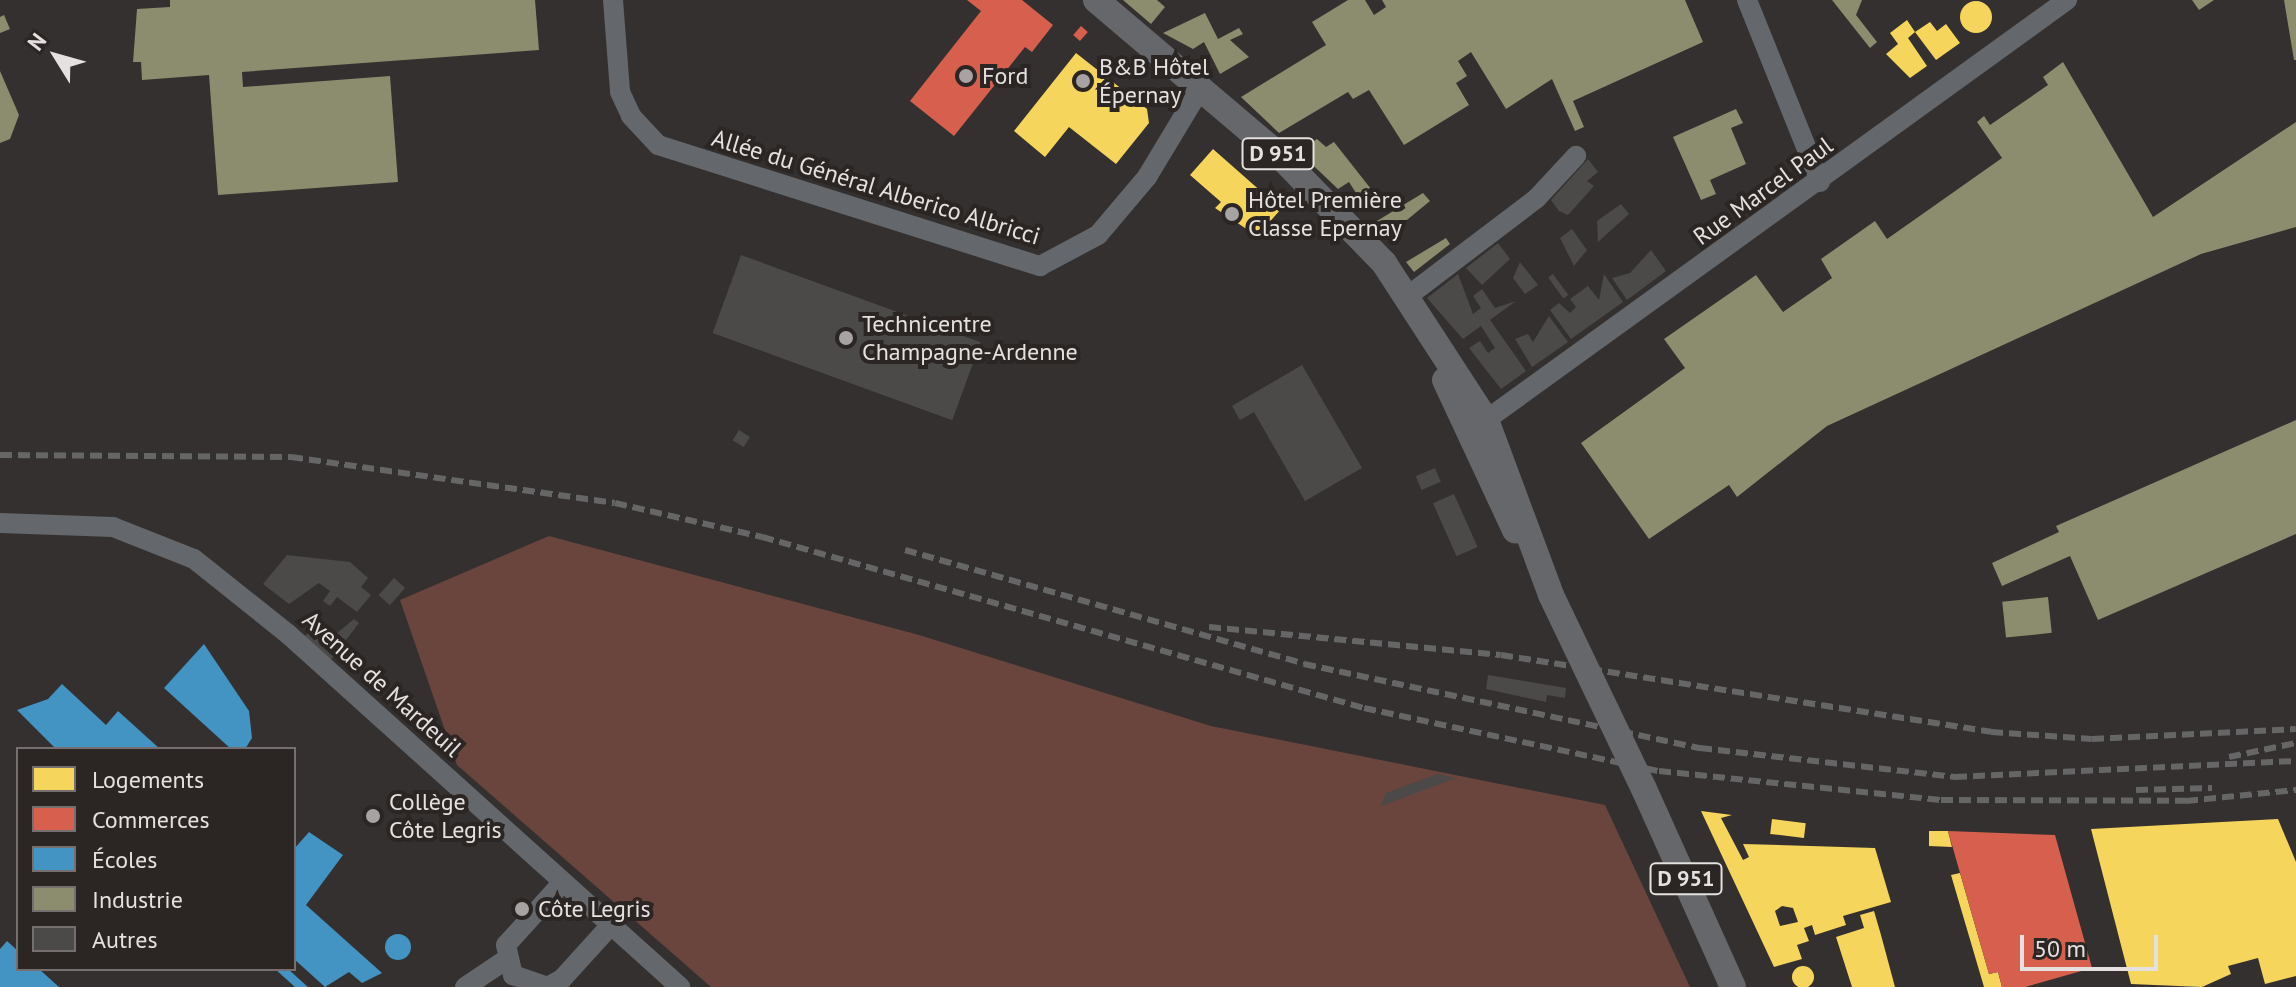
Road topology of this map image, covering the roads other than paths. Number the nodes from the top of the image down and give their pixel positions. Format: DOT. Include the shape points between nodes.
graph roads {
  1 [pos="613,0"];
  2 [pos="1096,0"];
  3 [pos="1747,0"];
  4 [pos="2067,0"];
  5 [pos="1202,86"];
  6 [pos="1576,156"];
  7 [pos="1820,182"];
  8 [pos="1408,296"];
  9 [pos="1432,335"];
  10 [pos="1486,420"];
  11 [pos="0,523"];
  12 [pos="1551,595"];
  13 [pos="563,882"];
  14 [pos="611,925"];
  15 [pos="504,961"];
  16 [pos="1734,981"];
  17 [pos="465,987"];
  18 [pos="680,987"];
  1 -- 5 [label="street, Allée du Général Alberico Albricci" via="620,92 631,116 658,145 1040,266 1098,235 1147,177"];
  2 -- 5 [label="main road, D 951"];
  3 -- 7 [label="street"];
  4 -- 7 [label="street, Rue Marcel Paul"];
  5 -- 8 [label="main road, D 951" via="1350,225"];
  6 -- 8 [label="street" via="1536,199"];
  7 -- 10 [label="street, Rue Marcel Paul"];
  8 -- 9 [label="main road, D 951"];
  9 -- 10 [label="main road, D 951"];
  9 -- 12 [label="main road, D 951" via="1505,512"];
  10 -- 12 [label="main road, D 951"];
  11 -- 13 [label="street, Avenue de Mardeuil" via="113,527 194,559"];
  12 -- 16 [label="main road, D 951, bridge"];
  13 -- 14 [label="street, Avenue de Mardeuil"];
  13 -- 15 [label="street" via="506,945"];
  14 -- 15 [label="street" via="547,987 513,975"];
  14 -- 18 [label="street, Avenue de Mardeuil"];
  15 -- 17 [label="street"];
}
